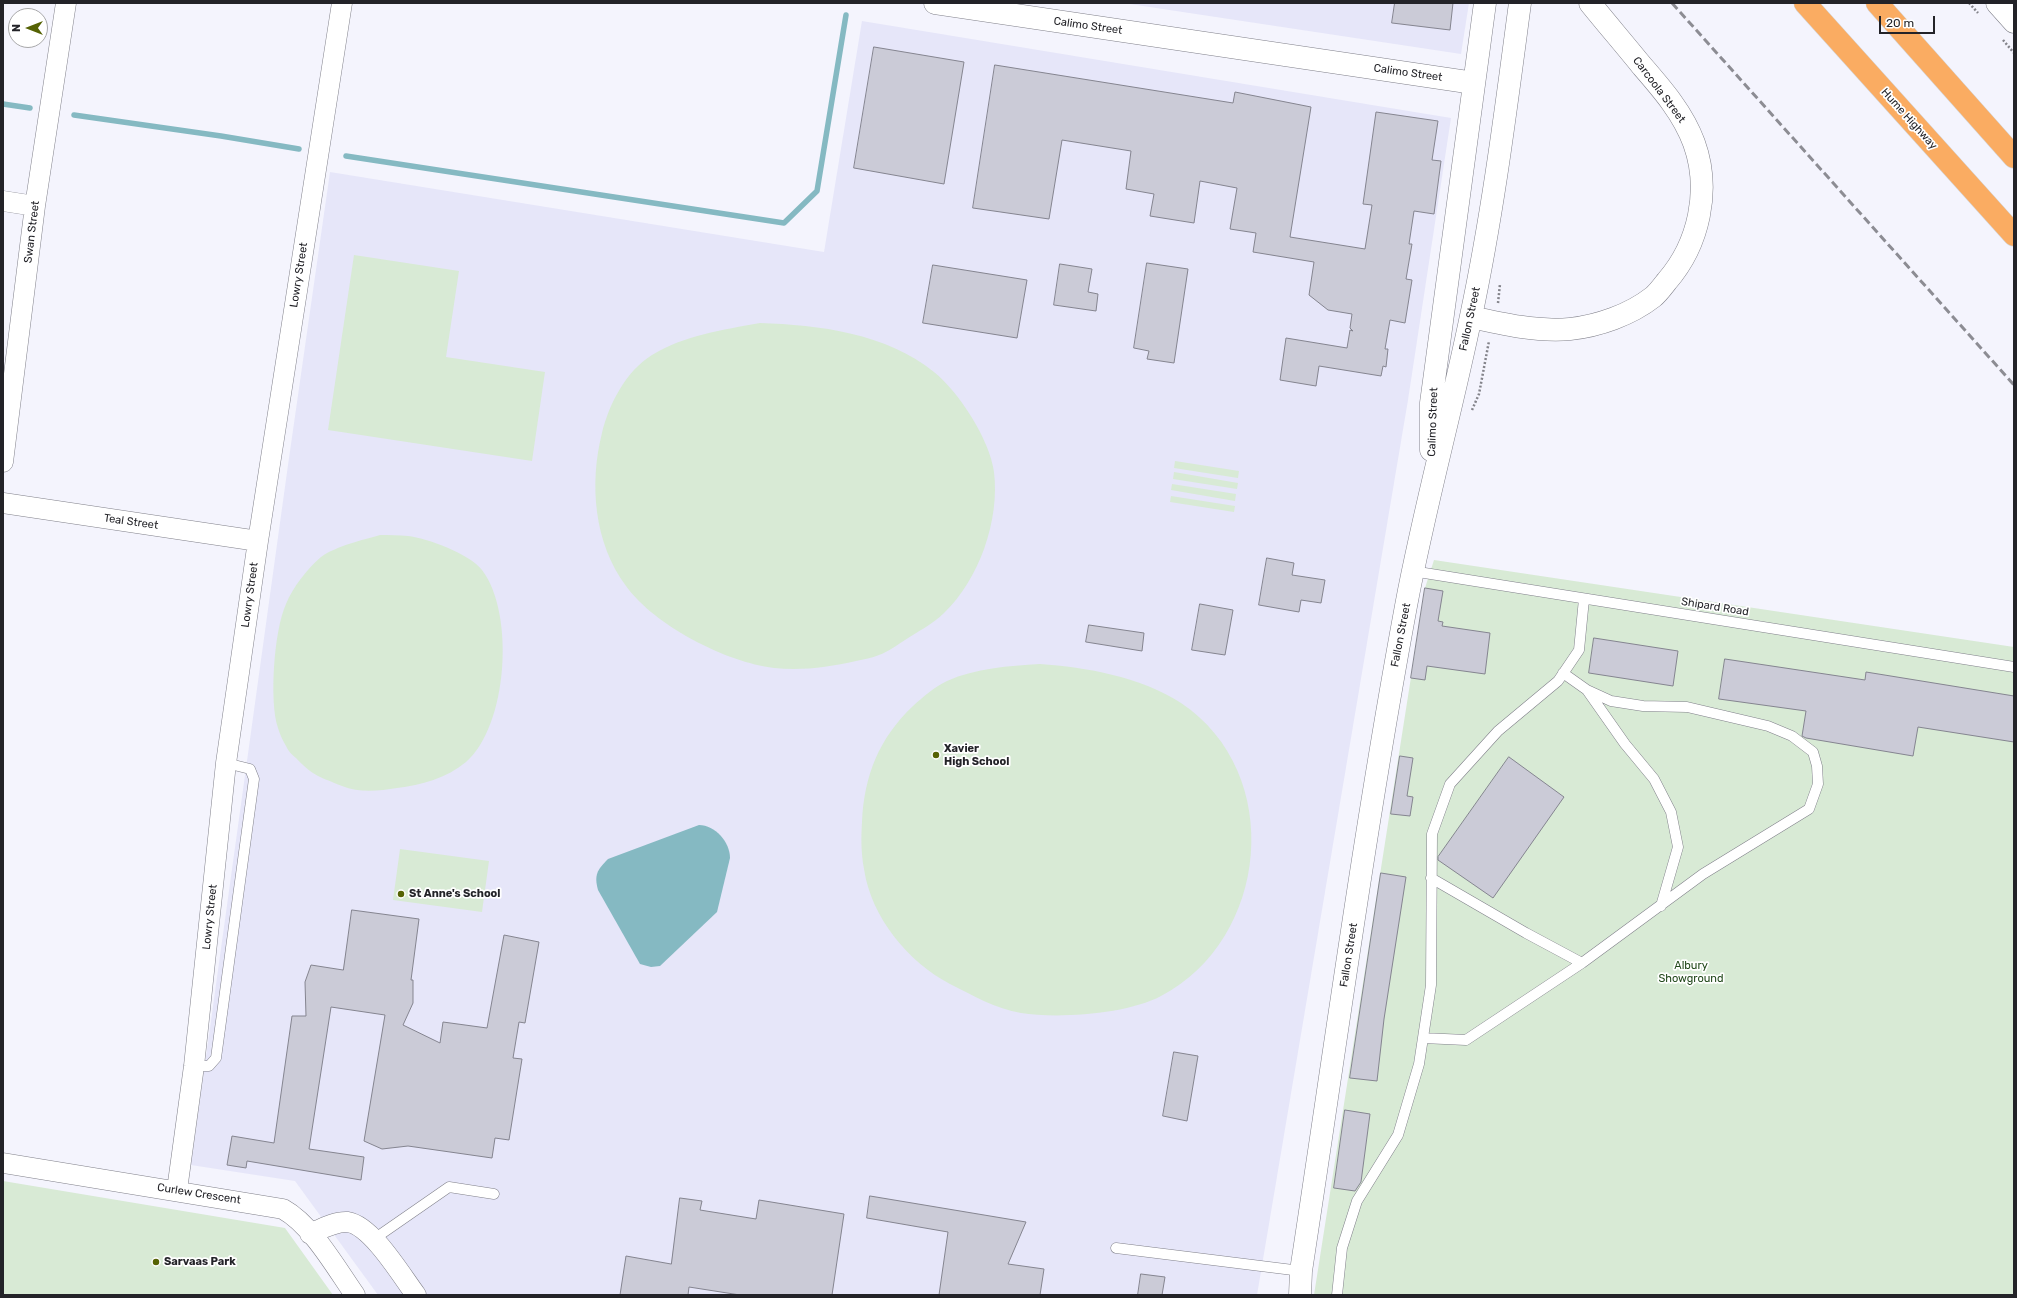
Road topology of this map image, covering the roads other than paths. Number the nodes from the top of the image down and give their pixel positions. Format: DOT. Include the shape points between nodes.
graph roads {
  1 [pos="66,3"];
  2 [pos="342,3"];
  3 [pos="935,3"];
  4 [pos="1485,3"];
  5 [pos="1520,3"];
  6 [pos="1590,3"];
  7 [pos="1805,3"];
  8 [pos="1877,3"];
  9 [pos="1997,3"];
  10 [pos="997,8"];
  11 [pos="2014,22"];
  12 [pos="1474,83"];
  13 [pos="2014,157"];
  14 [pos="3,201"];
  15 [pos="35,206"];
  16 [pos="2014,235"];
  17 [pos="1471,317"];
  18 [pos="3,462"];
  19 [pos="1431,492"];
  20 [pos="3,503"];
  21 [pos="258,541"];
  22 [pos="1412,571"];
  23 [pos="1584,599"];
  24 [pos="2014,667"];
  25 [pos="1563,673"];
  26 [pos="1587,690"];
  27 [pos="226,763"];
  28 [pos="1431,878"];
  29 [pos="1661,906"];
  30 [pos="1582,963"];
  31 [pos="1423,1038"];
  32 [pos="194,1066"];
  33 [pos="3,1163"];
  34 [pos="177,1190"];
  35 [pos="494,1194"];
  36 [pos="310,1234"];
  37 [pos="374,1239"];
  38 [pos="1116,1248"];
  39 [pos="1301,1271"];
  40 [pos="355,1295"];
  41 [pos="416,1295"];
  42 [pos="1294,1295"];
  43 [pos="1300,1295"];
  44 [pos="1337,1295"];
  1 -- 15 [label="street, Swan Street"];
  2 -- 21 [label="street, Lowry Street"];
  3 -- 10 [label="street, Calimo Street"];
  4 -- 12 [label="street"];
  5 -- 17 [label="street, Fallon Street" via="1502,136"];
  6 -- 17 [label="street, Carcoola Street" via="1676,108 1694,144 1701,178 1701,195 1699,217 1691,244 1678,268 1654,297 1608,321 1551,330"];
  7 -- 16 [label="highway, Hume Highway"];
  8 -- 13 [label="highway"];
  9 -- 11 [label="street"];
  10 -- 12 [label="street, Calimo Street"];
  12 -- 19 [label="street, Calimo Street" via="1432,403"];
  14 -- 15 [label="street"];
  15 -- 18 [label="street, Swan Street"];
  17 -- 19 [label="street, Fallon Street"];
  19 -- 22 [label="street, Fallon Street"];
  20 -- 21 [label="street, Teal Street"];
  21 -- 27 [label="street, Lowry Street"];
  22 -- 23 [label="lane, Shipard Road"];
  22 -- 39 [label="street, Fallon Street" via="1388,699"];
  23 -- 24 [label="lane, Shipard Road"];
  23 -- 25 [label="lane" via="1579,650"];
  25 -- 26 [label="lane"];
  25 -- 28 [label="lane" via="1558,681 1498,731 1450,784 1432,834"];
  26 -- 29 [label="lane" via="1625,744 1654,779 1671,812 1678,847"];
  26 -- 29 [label="lane" via="1611,701 1643,706 1687,707 1768,726 1792,736 1814,752 1818,784 1809,809 1703,874"];
  27 -- 32 [label="street, Lowry Street"];
  27 -- 32 [label="lane" via="250,769 254,779 216,1058 208,1066"];
  28 -- 30 [label="lane"];
  28 -- 31 [label="lane" via="1430,985"];
  29 -- 30 [label="lane"];
  30 -- 31 [label="lane" via="1466,1040"];
  31 -- 44 [label="lane" via="1419,1064 1398,1135 1357,1202 1342,1248"];
  32 -- 34 [label="street, Lowry Street"];
  33 -- 34 [label="street, Curlew Crescent"];
  34 -- 36 [label="street, Curlew Crescent" via="283,1209 294,1215"];
  35 -- 37 [label="lane" via="449,1187"];
  36 -- 37 [label="street" via="349,1222 367,1231"];
  36 -- 40 [label="street, Curlew Crescent"];
  37 -- 41 [label="street"];
  38 -- 39 [label="lane"];
  39 -- 42 [label="street, Fallon Street"];
  39 -- 43 [label="street, Fallon Street"];
}
